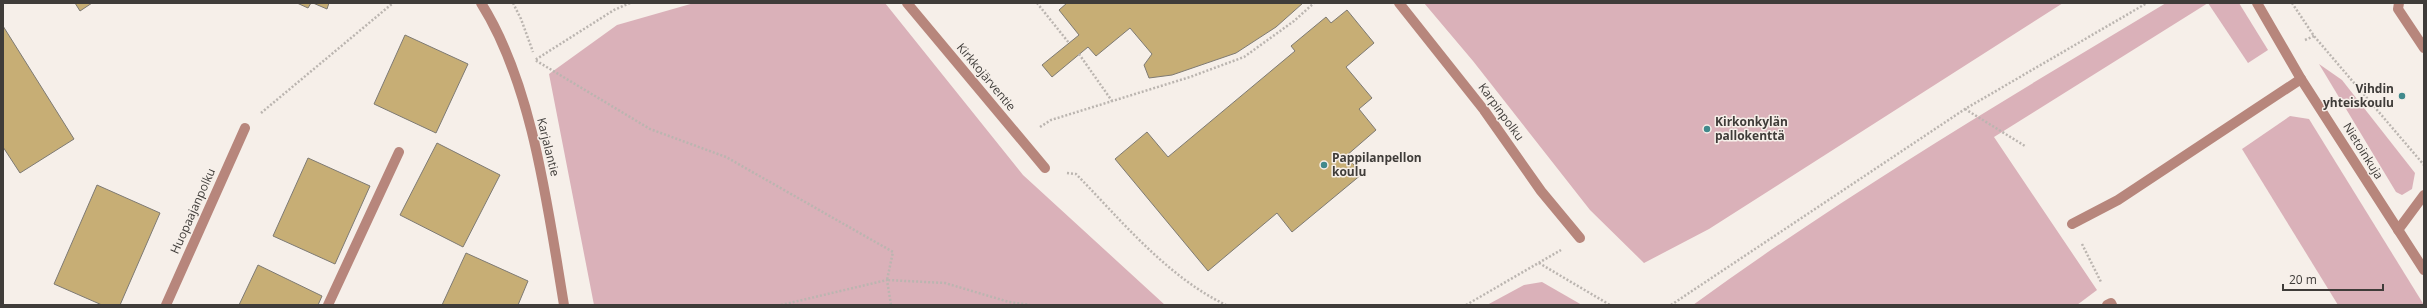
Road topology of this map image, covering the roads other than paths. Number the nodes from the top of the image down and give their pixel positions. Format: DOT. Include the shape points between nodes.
graph roads {
  1 [pos="482,3"];
  2 [pos="907,3"];
  3 [pos="1399,3"];
  4 [pos="2257,3"];
  5 [pos="2399,3"];
  6 [pos="2424,48"];
  7 [pos="2301,79"];
  8 [pos="245,128"];
  9 [pos="399,152"];
  10 [pos="1044,168"];
  11 [pos="2424,195"];
  12 [pos="2072,224"];
  13 [pos="2398,230"];
  14 [pos="1580,238"];
  15 [pos="2424,270"];
  16 [pos="166,305"];
  17 [pos="328,305"];
  18 [pos="564,305"];
  1 -- 18 [label="street, Karjalantie" via="493,21 513,72 529,124 542,177"];
  2 -- 10 [label="street, Kirkkojärventie"];
  3 -- 14 [label="street, Karpinpolku" via="1484,110 1541,191"];
  4 -- 7 [label="street, Nietoinkuja"];
  5 -- 6 [label="street" via="2398,9"];
  7 -- 12 [label="street" via="2118,200"];
  7 -- 13 [label="street, Nietoinkuja"];
  8 -- 16 [label="street, Huopaajanpolku"];
  9 -- 17 [label="street"];
  11 -- 13 [label="street"];
  13 -- 15 [label="street, Nietoinkuja"];
}
